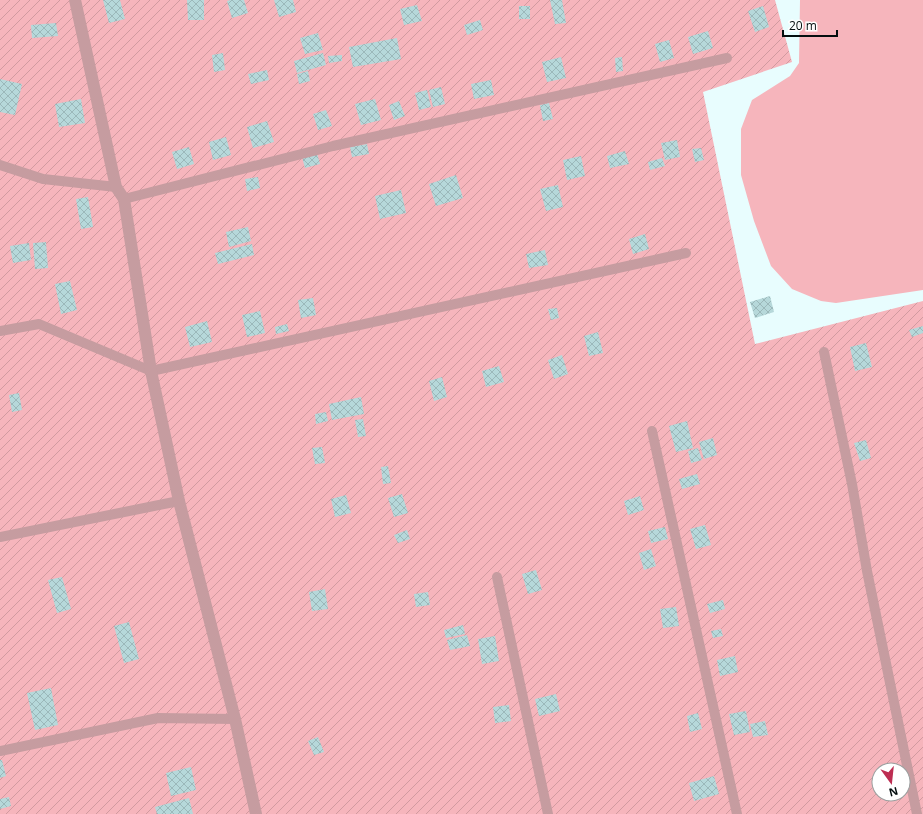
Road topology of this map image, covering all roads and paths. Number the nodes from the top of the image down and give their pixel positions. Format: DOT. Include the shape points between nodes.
graph roads {
  1 [pos="75,0"];
  2 [pos="727,58"];
  3 [pos="0,165"];
  4 [pos="116,187"];
  5 [pos="124,199"];
  6 [pos="686,253"];
  7 [pos="0,331"];
  8 [pos="824,352"];
  9 [pos="151,371"];
  10 [pos="652,431"];
  11 [pos="180,501"];
  12 [pos="0,537"];
  13 [pos="497,577"];
  14 [pos="235,719"];
  15 [pos="0,751"];
  16 [pos="256,814"];
  17 [pos="548,814"];
  18 [pos="737,814"];
  19 [pos="917,814"];
  1 -- 4 [label="street"];
  2 -- 5 [label="lane" via="333,146"];
  3 -- 4 [label="lane" via="44,178"];
  4 -- 5 [label="street"];
  5 -- 9 [label="street"];
  6 -- 9 [label="lane"];
  7 -- 9 [label="lane" via="39,324"];
  8 -- 19 [label="lane"];
  9 -- 11 [label="street"];
  10 -- 18 [label="lane"];
  11 -- 12 [label="lane"];
  11 -- 14 [label="street"];
  13 -- 17 [label="lane"];
  14 -- 15 [label="lane" via="158,718"];
  14 -- 16 [label="street"];
}
